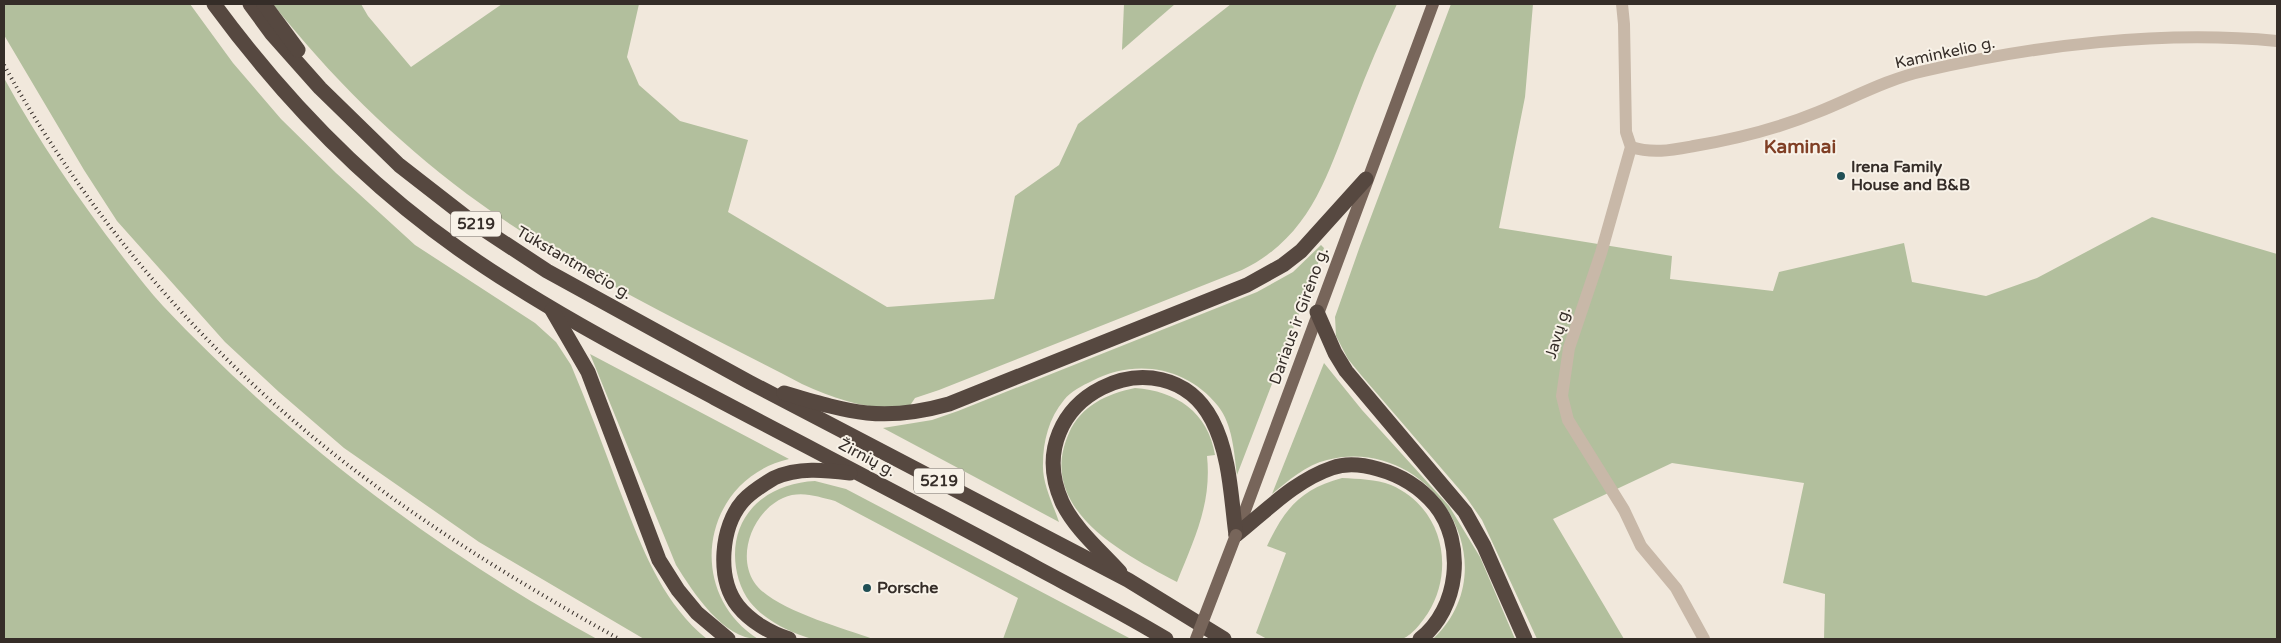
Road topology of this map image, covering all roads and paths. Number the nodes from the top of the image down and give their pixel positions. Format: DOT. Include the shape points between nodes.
graph roads {
  1 [pos="214,4"];
  2 [pos="250,4"];
  3 [pos="264,4"];
  4 [pos="1433,4"];
  5 [pos="1622,4"];
  6 [pos="2277,41"];
  7 [pos="320,88"];
  8 [pos="1631,147"];
  9 [pos="1366,180"];
  10 [pos="552,309"];
  11 [pos="1317,312"];
  12 [pos="749,382"];
  13 [pos="862,475"];
  14 [pos="1236,535"];
  15 [pos="1128,580"];
  16 [pos="728,639"];
  17 [pos="788,639"];
  18 [pos="1166,639"];
  19 [pos="1196,639"];
  20 [pos="1224,639"];
  21 [pos="1420,639"];
  22 [pos="1525,639"];
  23 [pos="1704,639"];
  1 -- 10 [label="highway, 5219" via="252,56 312,124 380,186 459,249"];
  2 -- 7 [label="highway, Tūkstantmečio g. / 5219"];
  3 -- 7 [label="highway" via="303,57"];
  4 -- 9 [label="main road, Dariaus ir Girėno g."];
  5 -- 8 [label="street, Javų g." via="1626,132"];
  6 -- 8 [label="street, Kaminkelio g." via="2218,38 2079,45 1965,62 1898,79 1816,113 1734,139 1654,152"];
  7 -- 12 [label="highway, Tūkstantmečio g. / 5219" via="399,165 472,221 548,271"];
  8 -- 23 [label="street, Javų g." via="1601,253 1569,348 1562,396 1568,420 1624,510 1641,546 1676,588"];
  9 -- 11 [label="main road, Dariaus ir Girėno g."];
  9 -- 12 [label="highway" via="1301,251 1254,281 949,404 918,413 846,411"];
  10 -- 13 [label="highway, Žirnių g. / 5219" via="640,359"];
  10 -- 16 [label="highway" via="588,372 659,560 698,613"];
  11 -- 14 [label="main road, Dariaus ir Girėno g."];
  11 -- 22 [label="highway" via="1346,370 1465,512 1484,546"];
  12 -- 15 [label="highway, Žirnių g. / 5219"];
  13 -- 17 [label="highway" via="820,470 776,478 743,500 731,521 725,543 724,566 737,605 754,621"];
  13 -- 18 [label="highway, Žirnių g. / 5219"];
  14 -- 15 [label="highway" via="1224,450 1212,419 1202,406 1169,382 1128,378 1107,384 1087,395 1070,412 1060,430 1054,473 1063,503 1075,521"];
  14 -- 19 [label="main road, Dariaus ir Girėno g., bridge"];
  14 -- 21 [label="highway" via="1307,478 1334,467 1363,465 1404,479 1436,506 1452,542 1454,582 1438,620"];
  15 -- 20 [label="highway, Žirnių g. / 5219"];
}
